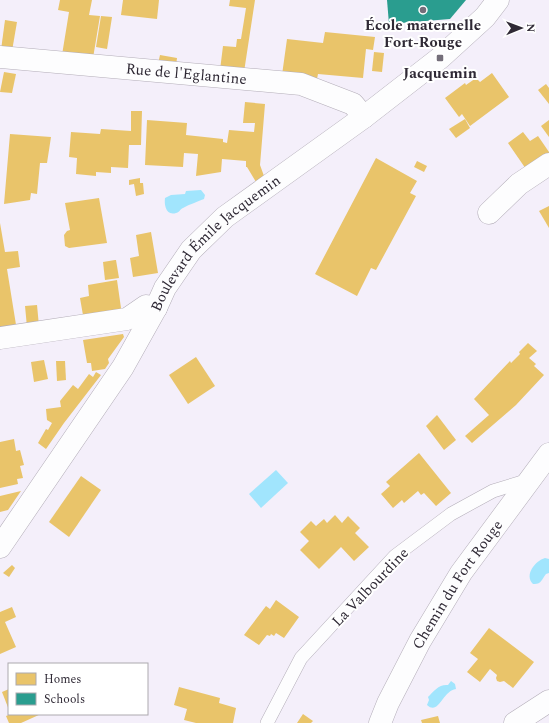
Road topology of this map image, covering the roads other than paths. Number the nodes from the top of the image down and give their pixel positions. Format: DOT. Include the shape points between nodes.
graph roads {
  1 [pos="498,0"];
  2 [pos="0,57"];
  3 [pos="364,117"];
  4 [pos="549,164"];
  5 [pos="489,213"];
  6 [pos="156,308"];
  7 [pos="0,338"];
  8 [pos="549,454"];
  9 [pos="531,479"];
  10 [pos="1,543"];
  11 [pos="549,700"];
  12 [pos="267,723"];
  13 [pos="380,723"];
  14 [pos="515,723"];
  1 -- 3 [label="street, Boulevard Émile Jacquemin" via="485,17 440,58"];
  2 -- 3 [label="street, Rue de l'Eglantine" via="301,84 353,104"];
  3 -- 6 [label="street, Boulevard Émile Jacquemin" via="225,217 191,250 165,288"];
  4 -- 5 [label="street" via="519,184"];
  6 -- 7 [label="street" via="146,306 127,319"];
  6 -- 10 [label="street, Boulevard Émile Jacquemin" via="123,367"];
  8 -- 9 [label="street, Chemin du Fort Rouge"];
  9 -- 12 [label="lane, La Valbourdine" via="493,491 451,514 395,556 301,658"];
  9 -- 13 [label="street, Chemin du Fort Rouge" via="461,573 420,641"];
  11 -- 14 [label="street"];
}
